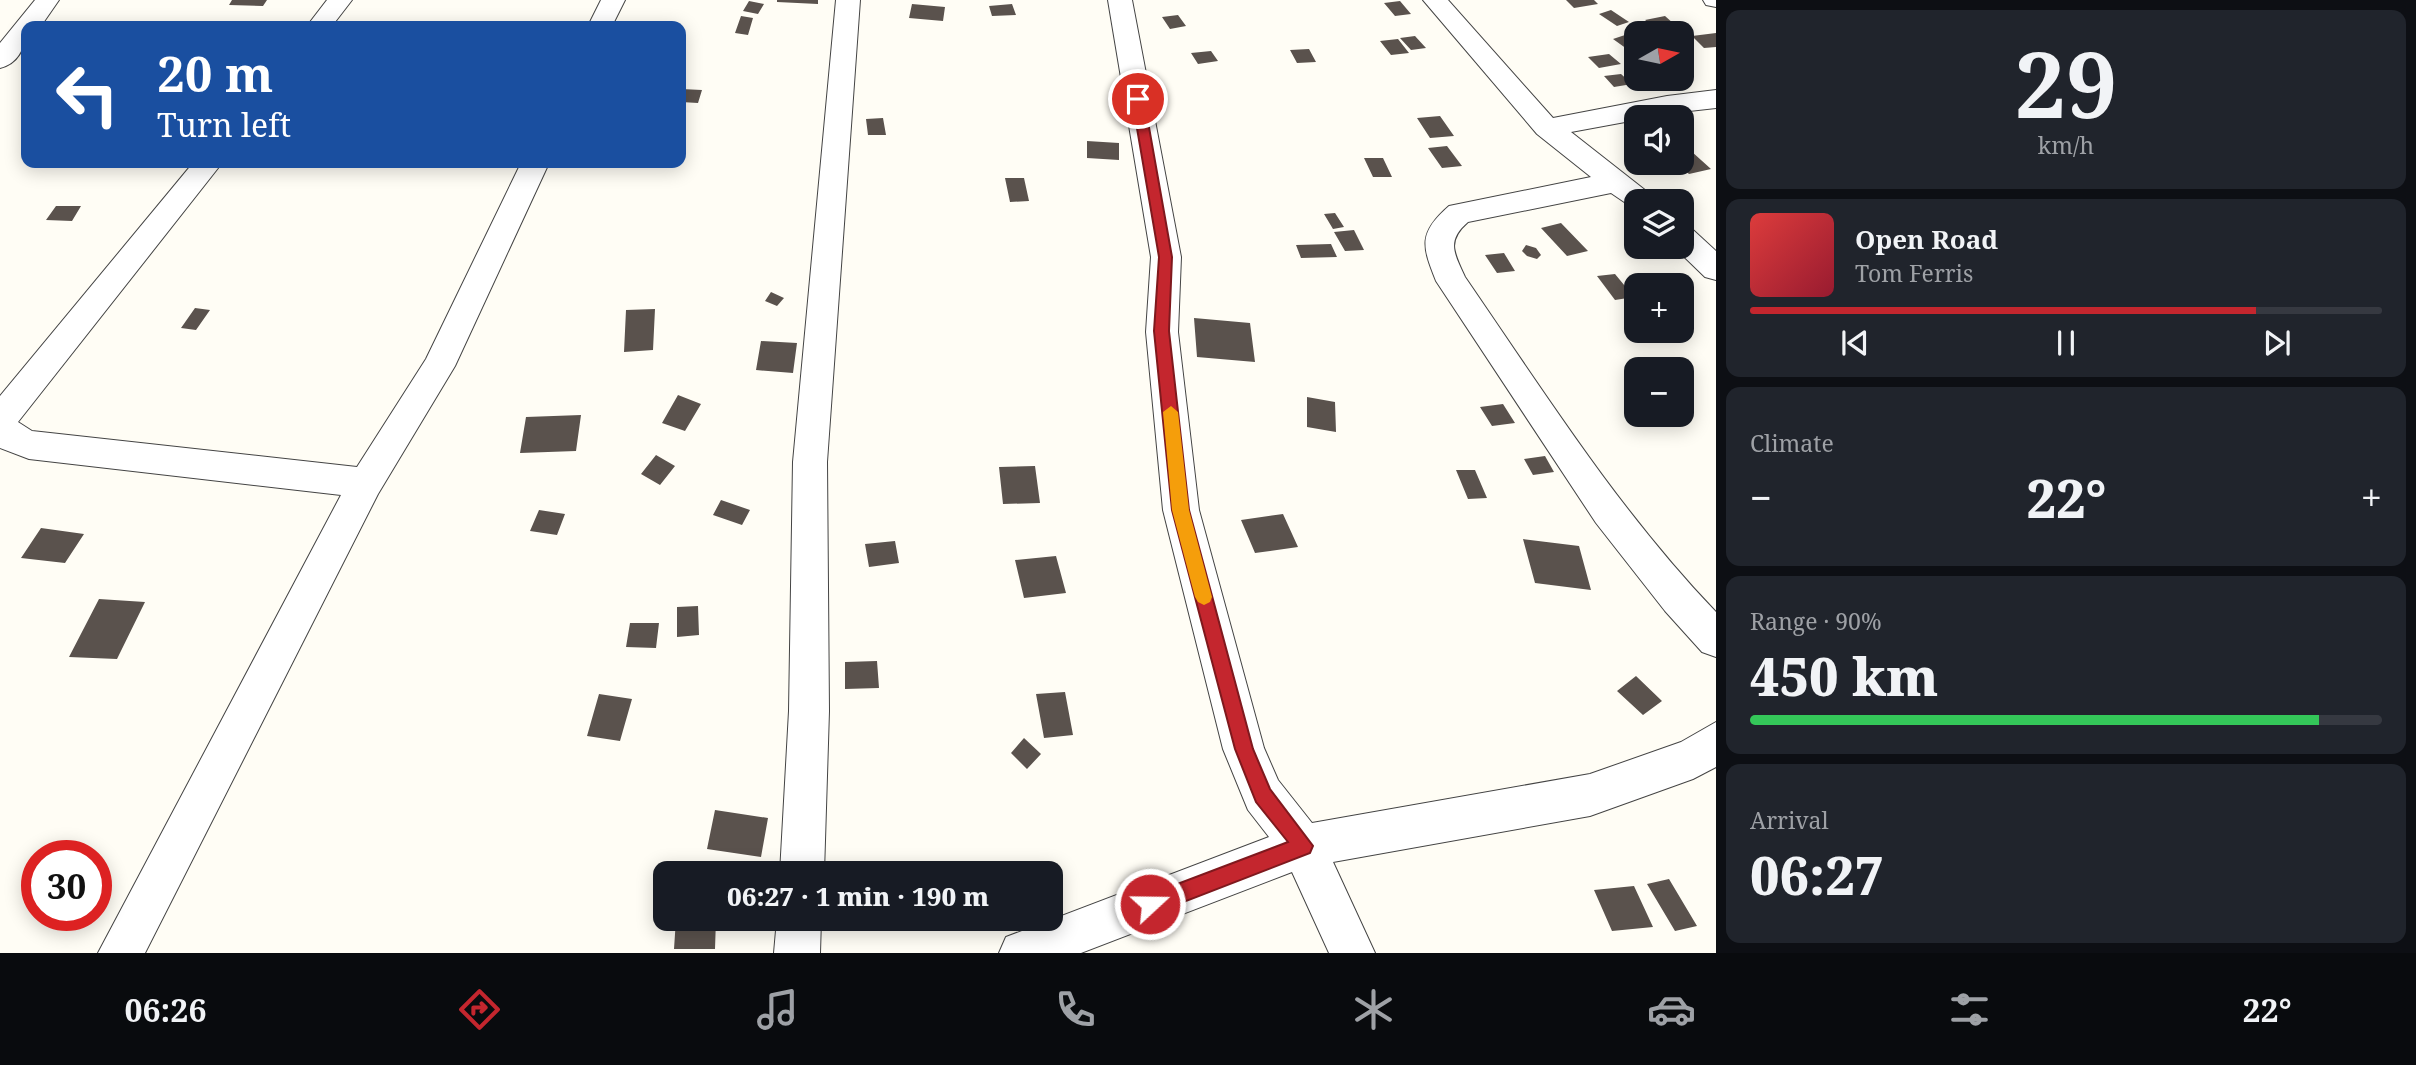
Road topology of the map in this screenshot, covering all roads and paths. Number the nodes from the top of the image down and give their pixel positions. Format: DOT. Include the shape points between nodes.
graph roads {
  1 [pos="47,0"];
  2 [pos="340,0"];
  3 [pos="613,0"];
  4 [pos="848,0"];
  5 [pos="1120,0"];
  6 [pos="1435,0"];
  7 [pos="31,21"];
  8 [pos="323,21"];
  9 [pos="602,21"];
  10 [pos="21,34"];
  11 [pos="0,60"];
  12 [pos="1716,99"];
  13 [pos="1547,128"];
  14 [pos="204,168"];
  15 [pos="533,168"];
  16 [pos="1624,189"];
  17 [pos="1624,192"];
  18 [pos="1694,248"];
  19 [pos="1716,269"];
  20 [pos="0,420"];
  21 [pos="0,426"];
  22 [pos="366,483"];
  23 [pos="1716,639"];
  24 [pos="1716,742"];
  25 [pos="1303,846"];
  26 [pos="803,861"];
  27 [pos="798,931"];
  28 [pos="121,953"];
  29 [pos="797,953"];
  30 [pos="1023,953"];
  31 [pos="1352,953"];
  1 -- 7 [label="street"];
  2 -- 8 [label="street"];
  3 -- 9 [label="street"];
  4 -- 26 [label="street" via="810,462 809,711"];
  5 -- 25 [label="street" via="1166,257 1161,331 1181,510 1244,749 1263,796"];
  6 -- 13 [label="street"];
  10 -- 11 [label="street"];
  12 -- 13 [label="street"];
  13 -- 16 [label="street"];
  14 -- 20 [label="street"];
  15 -- 22 [label="street" via="439,366"];
  17 -- 23 [label="street" via="1460,213 1442,227 1438,248 1451,281 1631,544"];
  18 -- 19 [label="street"];
  21 -- 22 [label="street" via="29,444"];
  22 -- 28 [label="street"];
  24 -- 25 [label="street" via="1693,758 1590,795"];
  25 -- 30 [label="street"];
  25 -- 31 [label="street"];
  27 -- 29 [label="street"];
}
